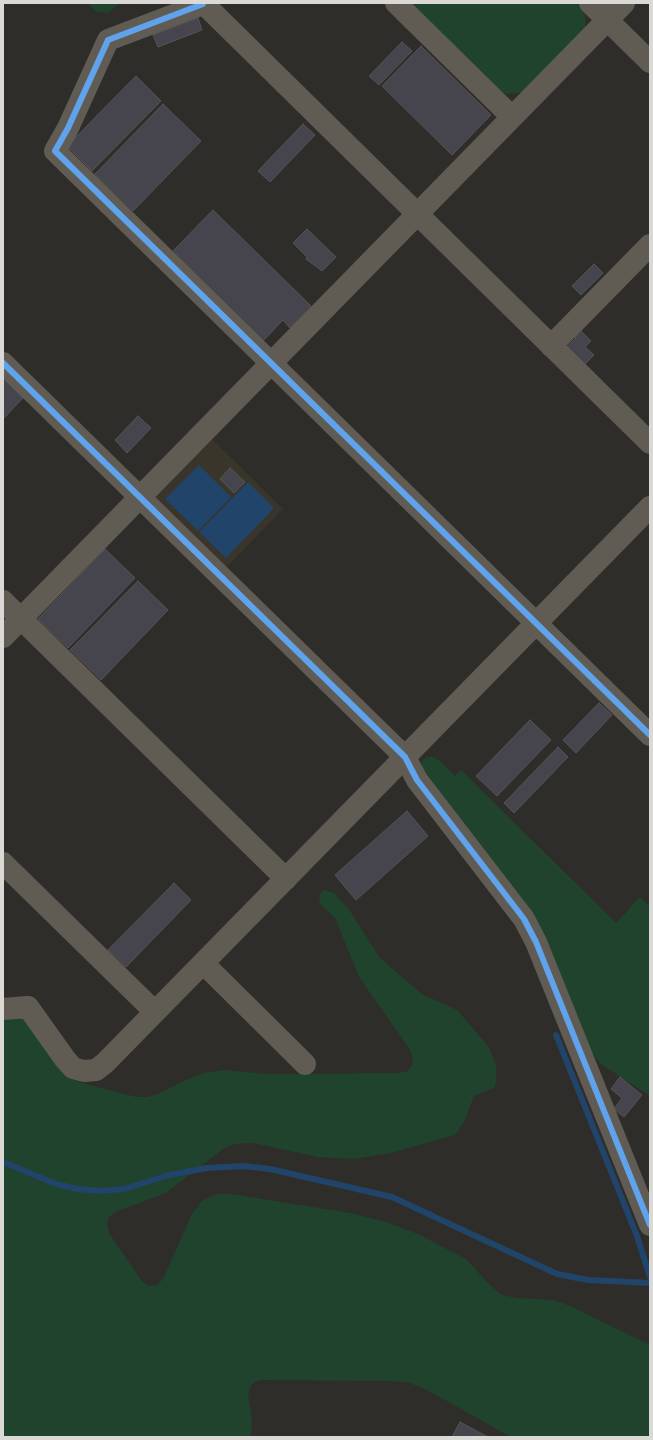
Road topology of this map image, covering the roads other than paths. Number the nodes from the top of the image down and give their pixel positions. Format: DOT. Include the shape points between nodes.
graph roads {
  1 [pos="396,3"];
  2 [pos="590,3"];
  3 [pos="624,3"];
  4 [pos="203,4"];
  5 [pos="608,20"];
  6 [pos="650,62"];
  7 [pos="512,118"];
  8 [pos="417,215"];
  9 [pos="650,245"];
  10 [pos="551,346"];
  11 [pos="3,363"];
  12 [pos="271,363"];
  13 [pos="650,443"];
  14 [pos="140,497"];
  15 [pos="650,507"];
  16 [pos="3,601"];
  17 [pos="21,618"];
  18 [pos="536,623"];
  19 [pos="3,637"];
  20 [pos="650,735"];
  21 [pos="405,757"];
  22 [pos="3,863"];
  23 [pos="286,878"];
  24 [pos="203,963"];
  25 [pos="3,1008"];
  26 [pos="156,1012"];
  27 [pos="305,1064"];
  28 [pos="650,1225"];
  1 -- 7 [label="street"];
  2 -- 5 [label="street"];
  3 -- 5 [label="street"];
  4 -- 8 [label="street"];
  4 -- 12 [label="street" via="108,40 68,128 54,151"];
  5 -- 6 [label="street"];
  5 -- 7 [label="street"];
  7 -- 8 [label="street"];
  8 -- 10 [label="street"];
  8 -- 12 [label="street"];
  9 -- 10 [label="street"];
  10 -- 13 [label="street"];
  11 -- 14 [label="street"];
  12 -- 14 [label="street"];
  12 -- 18 [label="street"];
  14 -- 17 [label="street"];
  14 -- 21 [label="street"];
  15 -- 18 [label="street"];
  16 -- 17 [label="street"];
  17 -- 19 [label="street"];
  17 -- 23 [label="street"];
  18 -- 20 [label="street"];
  18 -- 21 [label="street"];
  21 -- 23 [label="street"];
  21 -- 28 [label="street" via="417,780 524,919"];
  22 -- 26 [label="street"];
  23 -- 24 [label="street"];
  24 -- 26 [label="street"];
  24 -- 27 [label="street"];
  25 -- 26 [label="street" via="28,1006 65,1059 73,1068 84,1072 96,1070 105,1063"];
}
